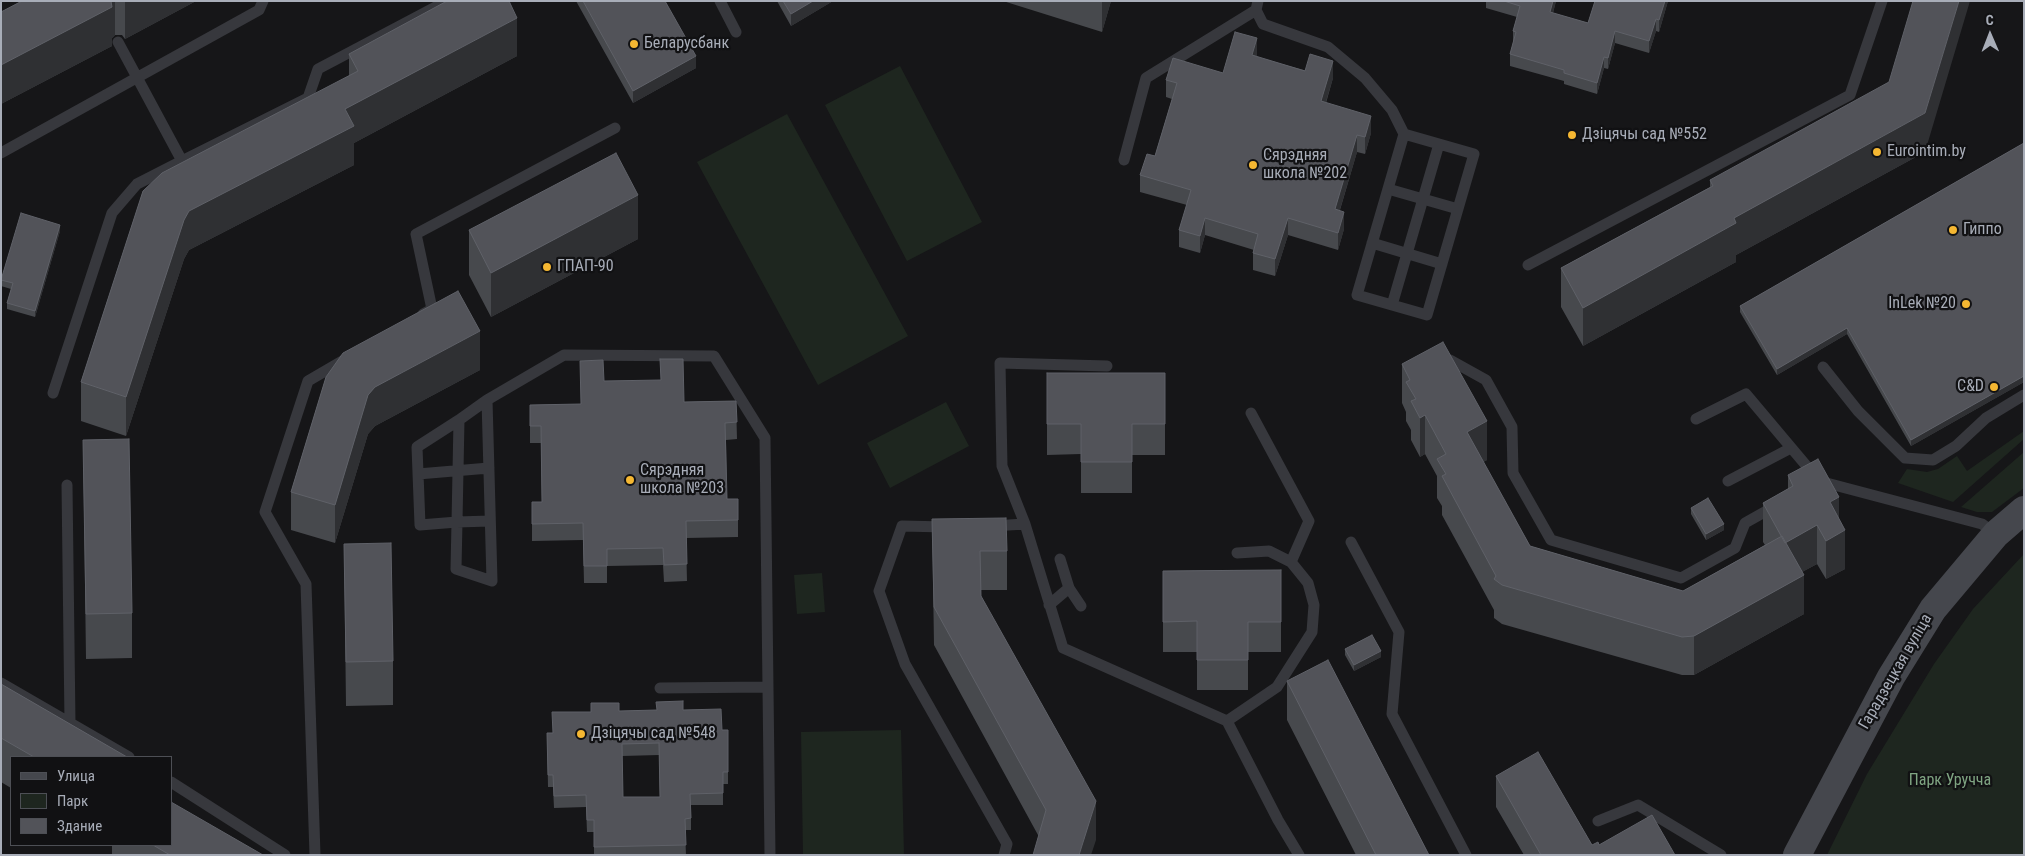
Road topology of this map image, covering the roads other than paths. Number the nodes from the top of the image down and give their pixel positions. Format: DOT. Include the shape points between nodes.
graph roads {
  1 [pos="263,1"];
  2 [pos="447,1"];
  3 [pos="720,1"];
  4 [pos="1882,1"];
  5 [pos="1257,6"];
  6 [pos="736,32"];
  7 [pos="118,42"];
  8 [pos="137,78"];
  9 [pos="615,128"];
  10 [pos="1404,134"];
  11 [pos="1439,144"];
  12 [pos="1,153"];
  13 [pos="1124,160"];
  14 [pos="182,161"];
  15 [pos="1388,189"];
  16 [pos="1423,199"];
  17 [pos="1458,209"];
  18 [pos="1372,243"];
  19 [pos="1407,254"];
  20 [pos="1442,264"];
  21 [pos="1528,265"];
  22 [pos="1392,305"];
  23 [pos="410,322"];
  24 [pos="357,353"];
  25 [pos="1450,360"];
  26 [pos="1108,366"];
  27 [pos="1823,367"];
  28 [pos="53,393"];
  29 [pos="2024,395"];
  30 [pos="487,400"];
  31 [pos="1252,413"];
  32 [pos="1696,419"];
  33 [pos="459,420"];
  34 [pos="1791,448"];
  35 [pos="489,468"];
  36 [pos="458,471"];
  37 [pos="418,474"];
  38 [pos="1728,481"];
  39 [pos="1820,481"];
  40 [pos="67,485"];
  41 [pos="1804,490"];
  42 [pos="1788,498"];
  43 [pos="2024,510"];
  44 [pos="490,521"];
  45 [pos="457,522"];
  46 [pos="1025,524"];
  47 [pos="982,526"];
  48 [pos="956,527"];
  49 [pos="1996,534"];
  50 [pos="1351,542"];
  51 [pos="1237,553"];
  52 [pos="1060,559"];
  53 [pos="1291,562"];
  54 [pos="1069,588"];
  55 [pos="1049,605"];
  56 [pos="1081,606"];
  57 [pos="1,683"];
  58 [pos="660,688"];
  59 [pos="768,688"];
  60 [pos="1228,721"];
  61 [pos="70,723"];
  62 [pos="127,756"];
  63 [pos="172,783"];
  64 [pos="1598,820"];
  65 [pos="285,855"];
  66 [pos="315,855"];
  67 [pos="770,855"];
  68 [pos="1004,855"];
  69 [pos="1299,855"];
  70 [pos="1466,855"];
  71 [pos="1721,855"];
  72 [pos="1797,855"];
  1 -- 8 [label="lane" via="259,10"];
  2 -- 14 [label="lane" via="318,69 308,98"];
  3 -- 6 [label="lane"];
  4 -- 21 [label="lane" via="1850,95"];
  5 -- 10 [label="lane" via="1264,24 1328,47 1365,78 1392,110"];
  5 -- 13 [label="lane" via="1146,78"];
  7 -- 8 [label="lane"];
  8 -- 12 [label="lane"];
  8 -- 14 [label="lane"];
  9 -- 23 [label="lane" via="416,234 432,309"];
  10 -- 11 [label="lane"];
  10 -- 15 [label="lane"];
  11 -- 16 [label="lane"];
  11 -- 17 [label="lane" via="1474,154"];
  14 -- 28 [label="lane" via="137,184 112,213"];
  15 -- 16 [label="lane"];
  15 -- 18 [label="lane"];
  16 -- 17 [label="lane"];
  16 -- 19 [label="lane"];
  17 -- 20 [label="lane"];
  18 -- 19 [label="lane"];
  18 -- 22 [label="lane" via="1357,295"];
  19 -- 20 [label="lane"];
  19 -- 22 [label="lane"];
  20 -- 22 [label="lane" via="1427,315"];
  24 -- 66 [label="lane" via="308,381 265,512 306,584"];
  25 -- 42 [label="lane" via="1486,380 1512,427 1513,473 1552,540 1681,578 1735,548 1745,522"];
  26 -- 46 [label="lane" via="1000,363 1002,466"];
  27 -- 29 [label="lane" via="1858,411 1905,458 1933,460 1956,446 1986,418"];
  30 -- 33 [label="lane"];
  30 -- 35 [label="lane"];
  30 -- 59 [label="lane" via="564,355 714,356 765,438"];
  31 -- 53 [label="lane" via="1310,521"];
  32 -- 34 [label="lane" via="1746,394"];
  33 -- 36 [label="lane"];
  33 -- 37 [label="lane" via="417,447"];
  34 -- 38 [label="lane"];
  34 -- 39 [label="lane"];
  35 -- 36 [label="lane"];
  35 -- 44 [label="lane"];
  36 -- 37 [label="lane"];
  36 -- 45 [label="lane"];
  37 -- 45 [label="lane" via="420,525"];
  39 -- 41 [label="lane"];
  39 -- 49 [label="lane" via="1982,524"];
  40 -- 61 [label="lane"];
  43 -- 49 [label="street, Гарадзецкая вуліца"];
  44 -- 45 [label="lane"];
  44 -- 45 [label="lane" via="492,581 456,569"];
  46 -- 47 [label="lane"];
  46 -- 55 [label="lane"];
  48 -- 68 [label="lane" via="902,526 880,591 905,664 1007,844"];
  49 -- 72 [label="street, Гарадзецкая вуліца" via="1927,617 1891,677"];
  50 -- 70 [label="lane" via="1399,632 1392,714"];
  51 -- 53 [label="lane" via="1269,551"];
  52 -- 54 [label="lane"];
  53 -- 60 [label="lane" via="1308,583 1314,605 1312,632 1276,687"];
  54 -- 55 [label="lane"];
  54 -- 56 [label="lane"];
  55 -- 60 [label="lane" via="1063,648"];
  57 -- 61 [label="lane"];
  58 -- 59 [label="lane"];
  59 -- 67 [label="lane"];
  60 -- 69 [label="lane"];
  61 -- 62 [label="lane"];
  63 -- 65 [label="lane"];
  64 -- 71 [label="lane" via="1638,805"];
}
